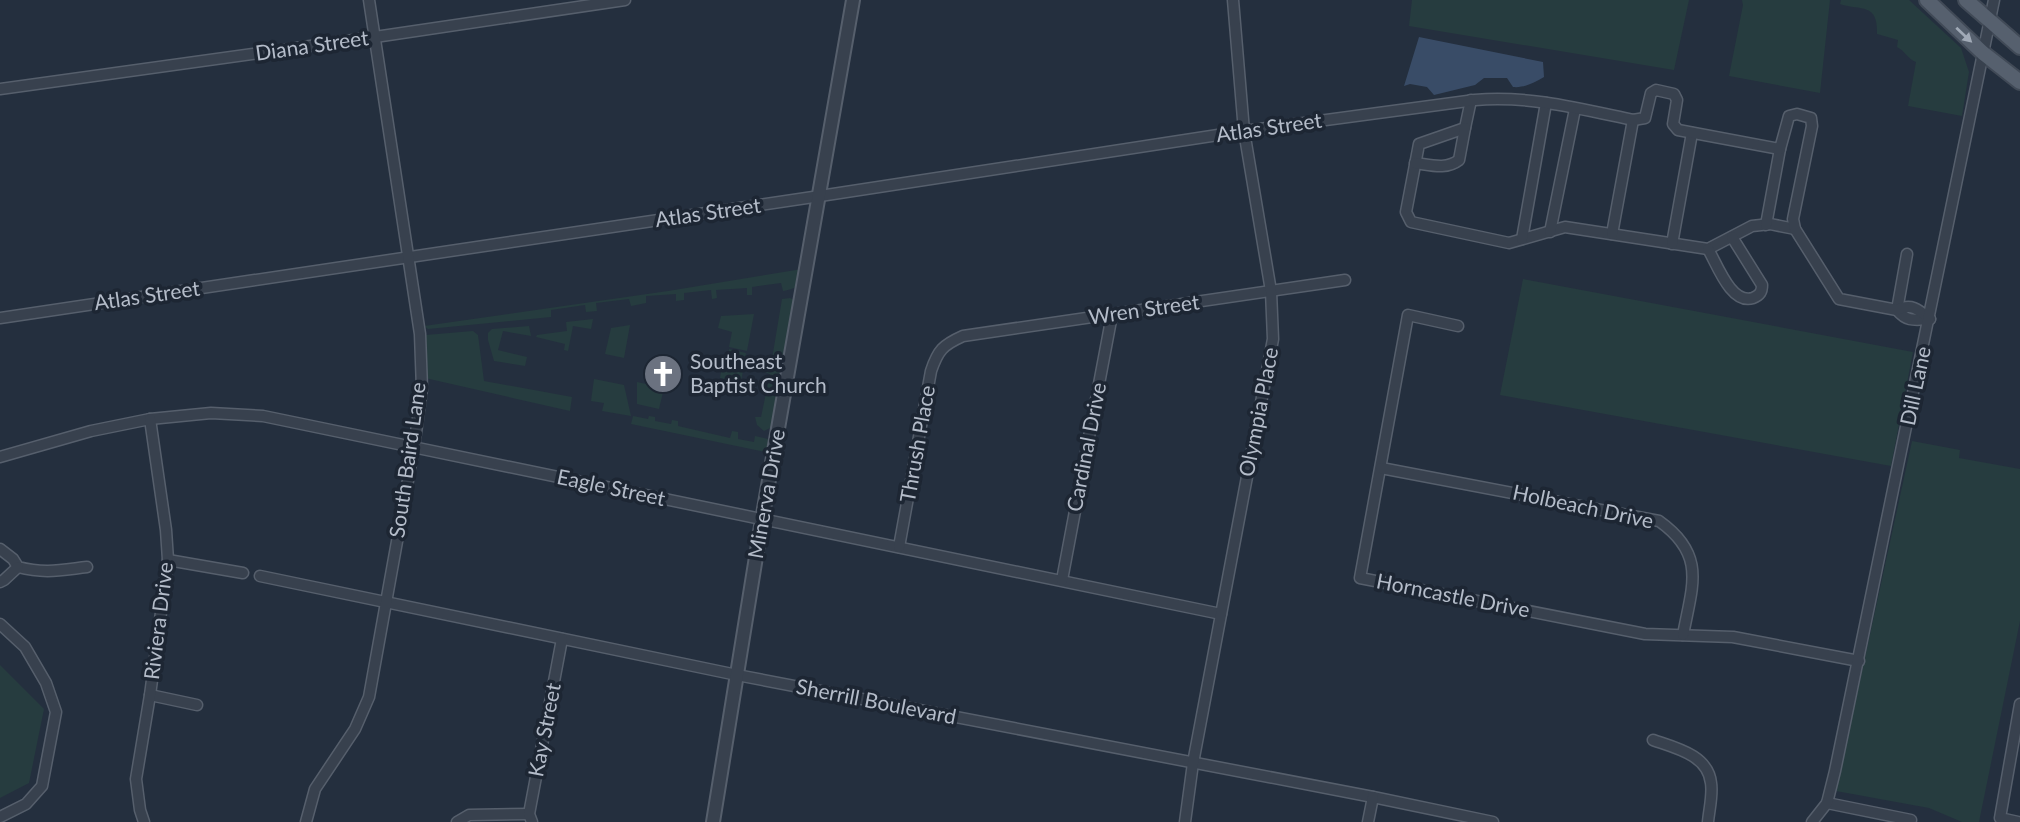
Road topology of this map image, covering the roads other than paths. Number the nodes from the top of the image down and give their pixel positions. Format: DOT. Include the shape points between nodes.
graph roads {
  1 [pos="369,0"];
  2 [pos="625,0"];
  3 [pos="853,0"];
  4 [pos="1233,0"];
  5 [pos="1927,0"];
  6 [pos="1965,0"];
  7 [pos="1994,0"];
  8 [pos="1989,22"];
  9 [pos="375,37"];
  10 [pos="2020,47"];
  11 [pos="1983,53"];
  12 [pos="2020,82"];
  13 [pos="0,89"];
  14 [pos="1471,100"];
  15 [pos="1546,103"];
  16 [pos="1575,109"];
  17 [pos="1633,120"];
  18 [pos="1465,128"];
  19 [pos="1244,131"];
  20 [pos="1692,133"];
  21 [pos="1780,149"];
  22 [pos="1415,163"];
  23 [pos="820,197"];
  24 [pos="1766,225"];
  25 [pos="1795,229"];
  26 [pos="1550,232"];
  27 [pos="1612,234"];
  28 [pos="1732,237"];
  29 [pos="1522,239"];
  30 [pos="1672,244"];
  31 [pos="1708,249"];
  32 [pos="1907,254"];
  33 [pos="409,257"];
  34 [pos="1345,280"];
  35 [pos="1271,291"];
  36 [pos="1896,310"];
  37 [pos="1112,315"];
  38 [pos="0,318"];
  39 [pos="1930,318"];
  40 [pos="1458,326"];
  41 [pos="945,344"];
  42 [pos="150,419"];
  43 [pos="414,447"];
  44 [pos="0,457"];
  45 [pos="1381,468"];
  46 [pos="762,520"];
  47 [pos="900,547"];
  48 [pos="0,548"];
  49 [pos="168,561"];
  50 [pos="87,566"];
  51 [pos="18,567"];
  52 [pos="243,573"];
  53 [pos="260,576"];
  54 [pos="1062,580"];
  55 [pos="0,582"];
  56 [pos="386,602"];
  57 [pos="1221,614"];
  58 [pos="0,624"];
  59 [pos="1683,635"];
  60 [pos="562,639"];
  61 [pos="1859,661"];
  62 [pos="737,675"];
  63 [pos="150,695"];
  64 [pos="2020,704"];
  65 [pos="197,705"];
  66 [pos="2018,726"];
  67 [pos="1653,740"];
  68 [pos="1193,763"];
  69 [pos="1373,797"];
  70 [pos="1827,803"];
  71 [pos="0,817"];
  72 [pos="531,818"];
  73 [pos="144,822"];
  74 [pos="306,822"];
  75 [pos="457,822"];
  76 [pos="713,822"];
  77 [pos="1185,822"];
  78 [pos="1368,822"];
  79 [pos="1493,822"];
  80 [pos="1708,822"];
  81 [pos="1812,822"];
  82 [pos="1910,822"];
  83 [pos="2018,822"];
  1 -- 9 [label="street, South Baird Lane"];
  2 -- 9 [label="street, Diana Street"];
  3 -- 23 [label="street, Minerva Drive"];
  4 -- 19 [label="street, Olympia Place"];
  5 -- 11 [label="main road, one-way"];
  6 -- 8 [label="main road"];
  7 -- 8 [label="street, Dill Lane"];
  8 -- 10 [label="main road"];
  8 -- 11 [label="street, Dill Lane"];
  9 -- 13 [label="street, Diana Street"];
  9 -- 33 [label="street, South Baird Lane"];
  11 -- 12 [label="main road"];
  11 -- 39 [label="street, Dill Lane"];
  14 -- 15 [label="street, Atlas Street"];
  14 -- 18 [label="street"];
  14 -- 19 [label="street, Atlas Street"];
  15 -- 16 [label="street, Atlas Street"];
  15 -- 29 [label="street"];
  16 -- 17 [label="street, Atlas Street"];
  16 -- 26 [label="street"];
  17 -- 20 [label="street" via="1645,118 1651,93 1674,93 1673,124"];
  17 -- 27 [label="street"];
  18 -- 22 [label="street" via="1419,144"];
  18 -- 22 [label="street" via="1459,160 1452,165"];
  19 -- 23 [label="street, Atlas Street"];
  19 -- 35 [label="street, Olympia Place"];
  20 -- 21 [label="street"];
  20 -- 30 [label="street"];
  21 -- 24 [label="street"];
  21 -- 25 [label="street" via="1789,116 1811,118"];
  22 -- 29 [label="street" via="1406,212 1411,222 1510,243"];
  23 -- 33 [label="street, Atlas Street"];
  23 -- 46 [label="street, Minerva Drive"];
  24 -- 25 [label="street"];
  24 -- 28 [label="street" via="1752,226"];
  25 -- 36 [label="street" via="1839,299"];
  26 -- 27 [label="street" via="1565,227"];
  26 -- 29 [label="street"];
  27 -- 30 [label="street"];
  28 -- 31 [label="street"];
  28 -- 31 [label="street" via="1762,285 1762,291 1751,299 1732,292"];
  30 -- 31 [label="street"];
  32 -- 36 [label="street"];
  33 -- 38 [label="street, Atlas Street"];
  33 -- 43 [label="street, South Baird Lane" via="422,389"];
  34 -- 35 [label="street, Wren Street"];
  35 -- 37 [label="street, Wren Street"];
  35 -- 57 [label="street, Olympia Place" via="1273,339"];
  36 -- 39 [label="street" via="1917,307"];
  37 -- 41 [label="street, Wren Street" via="963,336"];
  37 -- 54 [label="street, Cardinal Drive"];
  39 -- 61 [label="street, Dill Lane"];
  40 -- 45 [label="street, Horncastle Drive" via="1408,315"];
  41 -- 47 [label="street, Thrush Place" via="931,371"];
  42 -- 43 [label="street, Eagle Street" via="211,413 263,416"];
  42 -- 44 [label="street, Eagle Street"];
  42 -- 49 [label="street, Riviera Drive"];
  43 -- 46 [label="street, Eagle Street"];
  43 -- 56 [label="street, South Baird Lane"];
  45 -- 59 [label="street, Holbeach Drive" via="1659,521 1682,541 1693,570"];
  45 -- 59 [label="street, Horncastle Drive" via="1360,578 1645,634"];
  46 -- 47 [label="street, Eagle Street"];
  46 -- 62 [label="street, Minerva Drive"];
  47 -- 54 [label="street, Eagle Street"];
  48 -- 51 [label="street"];
  49 -- 52 [label="street"];
  49 -- 63 [label="street, Riviera Drive"];
  50 -- 51 [label="street" via="47,572"];
  51 -- 55 [label="street"];
  53 -- 56 [label="street, Sherrill Boulevard"];
  54 -- 57 [label="street, Eagle Street"];
  56 -- 60 [label="street, Sherrill Boulevard"];
  56 -- 74 [label="street, South Baird Lane" via="369,697 355,729 314,789"];
  57 -- 68 [label="street, Olympia Place"];
  58 -- 71 [label="street" via="25,647 56,712 41,786 26,804"];
  59 -- 61 [label="street, Horncastle Drive" via="1733,637"];
  60 -- 62 [label="street, Sherrill Boulevard"];
  60 -- 72 [label="street, Kay Street"];
  61 -- 70 [label="street, Dill Lane"];
  62 -- 68 [label="street, Sherrill Boulevard"];
  62 -- 76 [label="street, Minerva Drive"];
  63 -- 65 [label="street"];
  63 -- 73 [label="street, Riviera Drive" via="136,779"];
  64 -- 66 [label="street"];
  66 -- 83 [label="street" via="2000,818"];
  67 -- 80 [label="street" via="1685,751 1703,764 1712,782"];
  68 -- 69 [label="street, Sherrill Boulevard"];
  68 -- 77 [label="street, Olympia Place"];
  69 -- 78 [label="street"];
  69 -- 79 [label="street, Sherrill Boulevard"];
  70 -- 81 [label="street"];
  70 -- 82 [label="street"];
  72 -- 75 [label="street" via="469,815"];
}
